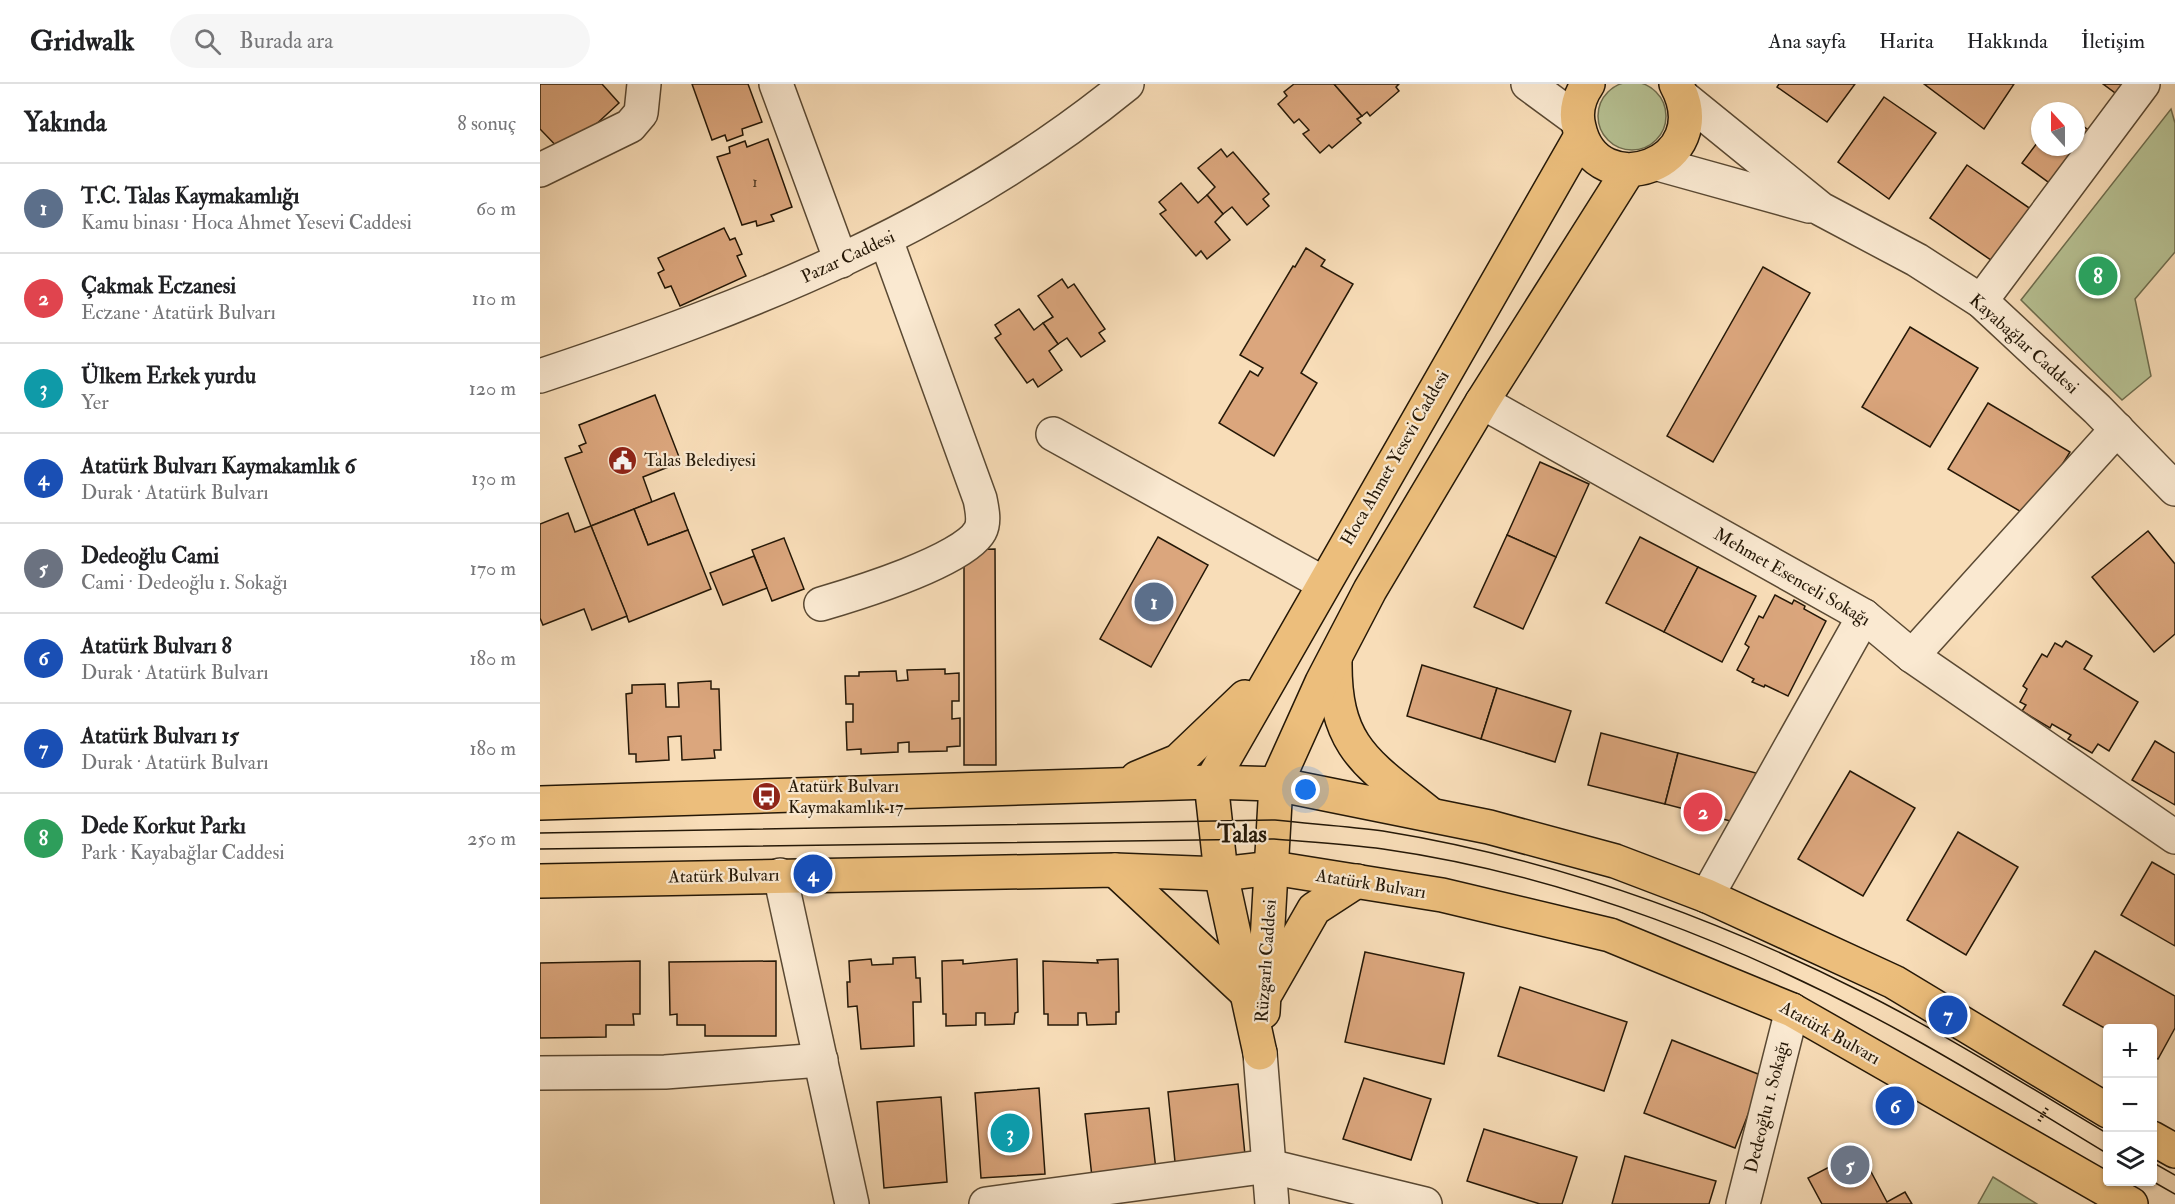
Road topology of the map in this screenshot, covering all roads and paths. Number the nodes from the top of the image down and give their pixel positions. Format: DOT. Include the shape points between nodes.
graph roads {
  1 [pos="644,84"];
  2 [pos="776,84"];
  3 [pos="1127,84"];
  4 [pos="1528,84"];
  5 [pos="1588,84"];
  6 [pos="2143,84"];
  7 [pos="1682,88"];
  8 [pos="1579,128"];
  9 [pos="1643,167"];
  10 [pos="540,170"];
  11 [pos="1821,209"];
  12 [pos="886,240"];
  13 [pos="842,261"];
  14 [pos="1981,301"];
  15 [pos="541,375"];
  16 [pos="1482,402"];
  17 [pos="2116,429"];
  18 [pos="1053,434"];
  19 [pos="2175,489"];
  20 [pos="1323,583"];
  21 [pos="820,604"];
  22 [pos="1864,616"];
  23 [pos="1290,642"];
  24 [pos="1912,656"];
  25 [pos="1335,657"];
  26 [pos="1211,782"];
  27 [pos="1276,784"];
  28 [pos="1122,785"];
  29 [pos="540,803"];
  30 [pos="1436,819"];
  31 [pos="2175,837"];
  32 [pos="1273,868"];
  33 [pos="1115,870"];
  34 [pos="1221,874"];
  35 [pos="780,875"];
  36 [pos="540,881"];
  37 [pos="1357,881"];
  38 [pos="1707,896"];
  39 [pos="1256,996"];
  40 [pos="1792,1010"];
  41 [pos="1260,1053"];
  42 [pos="821,1060"];
  43 [pos="540,1073"];
  44 [pos="2063,1084"];
  45 [pos="2103,1107"];
  46 [pos="2157,1141"];
  47 [pos="2024,1143"];
  48 [pos="2175,1151"];
  49 [pos="1269,1166"];
  50 [pos="852,1204"];
  51 [pos="986,1204"];
  52 [pos="1272,1204"];
  53 [pos="1425,1204"];
  54 [pos="1743,1204"];
  55 [pos="2131,1204"];
  1 -- 10 [label="street" via="641,113 630,126"];
  2 -- 13 [label="street"];
  3 -- 12 [label="street, Pazar Caddesi" via="1014,168"];
  4 -- 8 [label="street"];
  5 -- 8 [label="main road, Hoca Ahmet Yesevi Caddesi" via="1578,105"];
  6 -- 14 [label="street"];
  7 -- 9 [label="main road" via="1686,112 1680,142 1670,154"];
  7 -- 11 [label="street, Kayabağlar Caddesi"];
  8 -- 9 [label="main road" via="1599,160"];
  8 -- 20 [label="main road, Hoca Ahmet Yesevi Caddesi"];
  9 -- 11 [label="street, Kayabağlar Caddesi"];
  9 -- 16 [label="main road"];
  11 -- 14 [label="street, Kayabağlar Caddesi" via="1917,260"];
  12 -- 13 [label="street, Pazar Caddesi"];
  12 -- 21 [label="street" via="980,499 981,530 972,542 939,561"];
  13 -- 15 [label="street, Pazar Caddesi" via="718,313"];
  14 -- 17 [label="street, Kayabağlar Caddesi"];
  16 -- 22 [label="street, Mehmet Esenceli Sokağı"];
  16 -- 25 [label="main road" via="1370,590"];
  17 -- 19 [label="street, Kayabağlar Caddesi"];
  17 -- 24 [label="street"];
  18 -- 20 [label="street"];
  20 -- 23 [label="main road, Hoca Ahmet Yesevi Caddesi"];
  22 -- 24 [label="street, Mehmet Esenceli Sokağı"];
  22 -- 38 [label="street"];
  23 -- 26 [label="main road, Hoca Ahmet Yesevi Caddesi"];
  23 -- 28 [label="main road" via="1235,709 1178,761"];
  24 -- 31 [label="street, Mehmet Esenceli Sokağı"];
  25 -- 27 [label="main road"];
  25 -- 30 [label="main road" via="1335,690 1345,730 1366,763"];
  26 -- 27 [label="main road"];
  26 -- 28 [label="main road"];
  26 -- 34 [label="main road, Rüzgarlı Caddesi"];
  27 -- 30 [label="main road"];
  27 -- 32 [label="main road, Rüzgarlı Caddesi"];
  28 -- 29 [label="main road"];
  30 -- 38 [label="main road" via="1489,827 1615,861"];
  32 -- 34 [label="main road, Atatürk Bulvarı"];
  32 -- 37 [label="main road, Atatürk Bulvarı"];
  32 -- 39 [label="main road, Rüzgarlı Caddesi"];
  33 -- 34 [label="main road, Atatürk Bulvarı"];
  33 -- 35 [label="main road, Atatürk Bulvarı"];
  33 -- 39 [label="main road"];
  34 -- 39 [label="main road, Rüzgarlı Caddesi"];
  35 -- 36 [label="main road, Atatürk Bulvarı"];
  35 -- 42 [label="street"];
  37 -- 39 [label="main road" via="1314,909"];
  37 -- 40 [label="main road, Atatürk Bulvarı" via="1442,895 1610,935"];
  38 -- 44 [label="main road" via="1894,982"];
  39 -- 41 [label="main road, Rüzgarlı Caddesi"];
  40 -- 47 [label="main road, Atatürk Bulvarı"];
  40 -- 54 [label="street, Dedeoğlu 1. Sokağı"];
  41 -- 49 [label="street, Rüzgarlı Caddesi"];
  42 -- 43 [label="street" via="665,1072"];
  42 -- 50 [label="street"];
  44 -- 45 [label="main road"];
  44 -- 47 [label="path"];
  46 -- 48 [label="main road"];
  47 -- 55 [label="main road, Atatürk Bulvarı"];
  49 -- 51 [label="street"];
  49 -- 52 [label="street, Rüzgarlı Caddesi"];
  49 -- 53 [label="street"];
}
